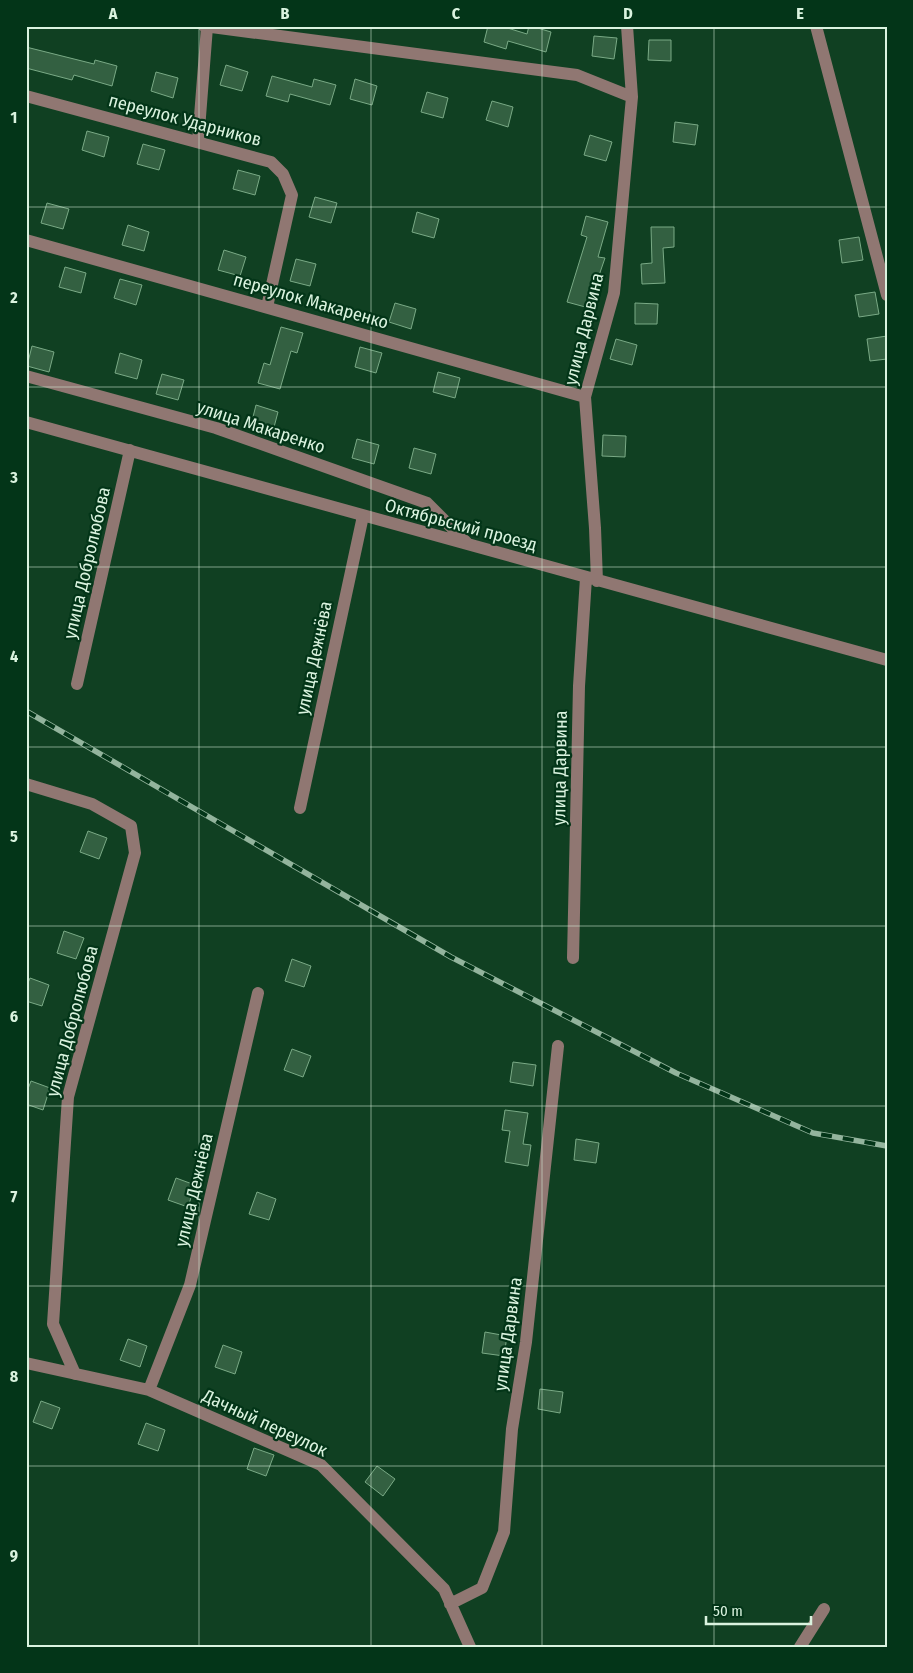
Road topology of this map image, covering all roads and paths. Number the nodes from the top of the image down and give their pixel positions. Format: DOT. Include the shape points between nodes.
graph roads {
  1 [pos="627,26"];
  2 [pos="816,26"];
  3 [pos="206,27"];
  4 [pos="26,96"];
  5 [pos="632,97"];
  6 [pos="198,142"];
  7 [pos="26,240"];
  8 [pos="887,295"];
  9 [pos="267,307"];
  10 [pos="26,376"];
  11 [pos="585,396"];
  12 [pos="26,422"];
  13 [pos="130,450"];
  14 [pos="363,516"];
  15 [pos="467,544"];
  16 [pos="592,580"];
  17 [pos="887,660"];
  18 [pos="77,684"];
  19 [pos="26,784"];
  20 [pos="300,808"];
  21 [pos="573,958"];
  22 [pos="258,993"];
  23 [pos="558,1046"];
  24 [pos="26,1363"];
  25 [pos="75,1374"];
  26 [pos="149,1390"];
  27 [pos="450,1604"];
  28 [pos="824,1609"];
  29 [pos="470,1647"];
  30 [pos="800,1647"];
  1 -- 5 [label="street, улица Дарвина"];
  2 -- 8 [label="street"];
  3 -- 5 [label="street" via="578,75"];
  3 -- 6 [label="street"];
  4 -- 6 [label="street, переулок Ударников"];
  5 -- 11 [label="street, улица Дарвина" via="614,293"];
  6 -- 9 [label="street, переулок Ударников" via="270,162 283,174 292,195"];
  7 -- 9 [label="street, переулок Макаренко"];
  9 -- 11 [label="street, переулок Макаренко"];
  10 -- 15 [label="street, улица Макаренко" via="216,428 427,503"];
  11 -- 16 [label="street, улица Дарвина" via="595,528"];
  12 -- 13 [label="street, Октябрьский проезд"];
  13 -- 14 [label="street, Октябрьский проезд"];
  13 -- 18 [label="street, улица Добролюбова"];
  14 -- 15 [label="street, Октябрьский проезд"];
  14 -- 20 [label="street, улица Дежнёва"];
  15 -- 16 [label="street, Октябрьский проезд"];
  16 -- 17 [label="street, Октябрьский проезд"];
  16 -- 21 [label="street, улица Дарвина" via="579,686"];
  19 -- 25 [label="street, улица Добролюбова" via="92,804 131,826 135,853 68,1098 53,1324"];
  22 -- 26 [label="street, улица Дежнёва" via="190,1285"];
  23 -- 27 [label="street, улица Дарвина" via="526,1342 512,1429 504,1532 482,1588"];
  24 -- 25 [label="street, Дачный переулок"];
  25 -- 26 [label="street, Дачный переулок"];
  26 -- 27 [label="street, Дачный переулок" via="321,1466 444,1589"];
  27 -- 29 [label="street, Дачный переулок"];
  28 -- 30 [label="street"];
}
